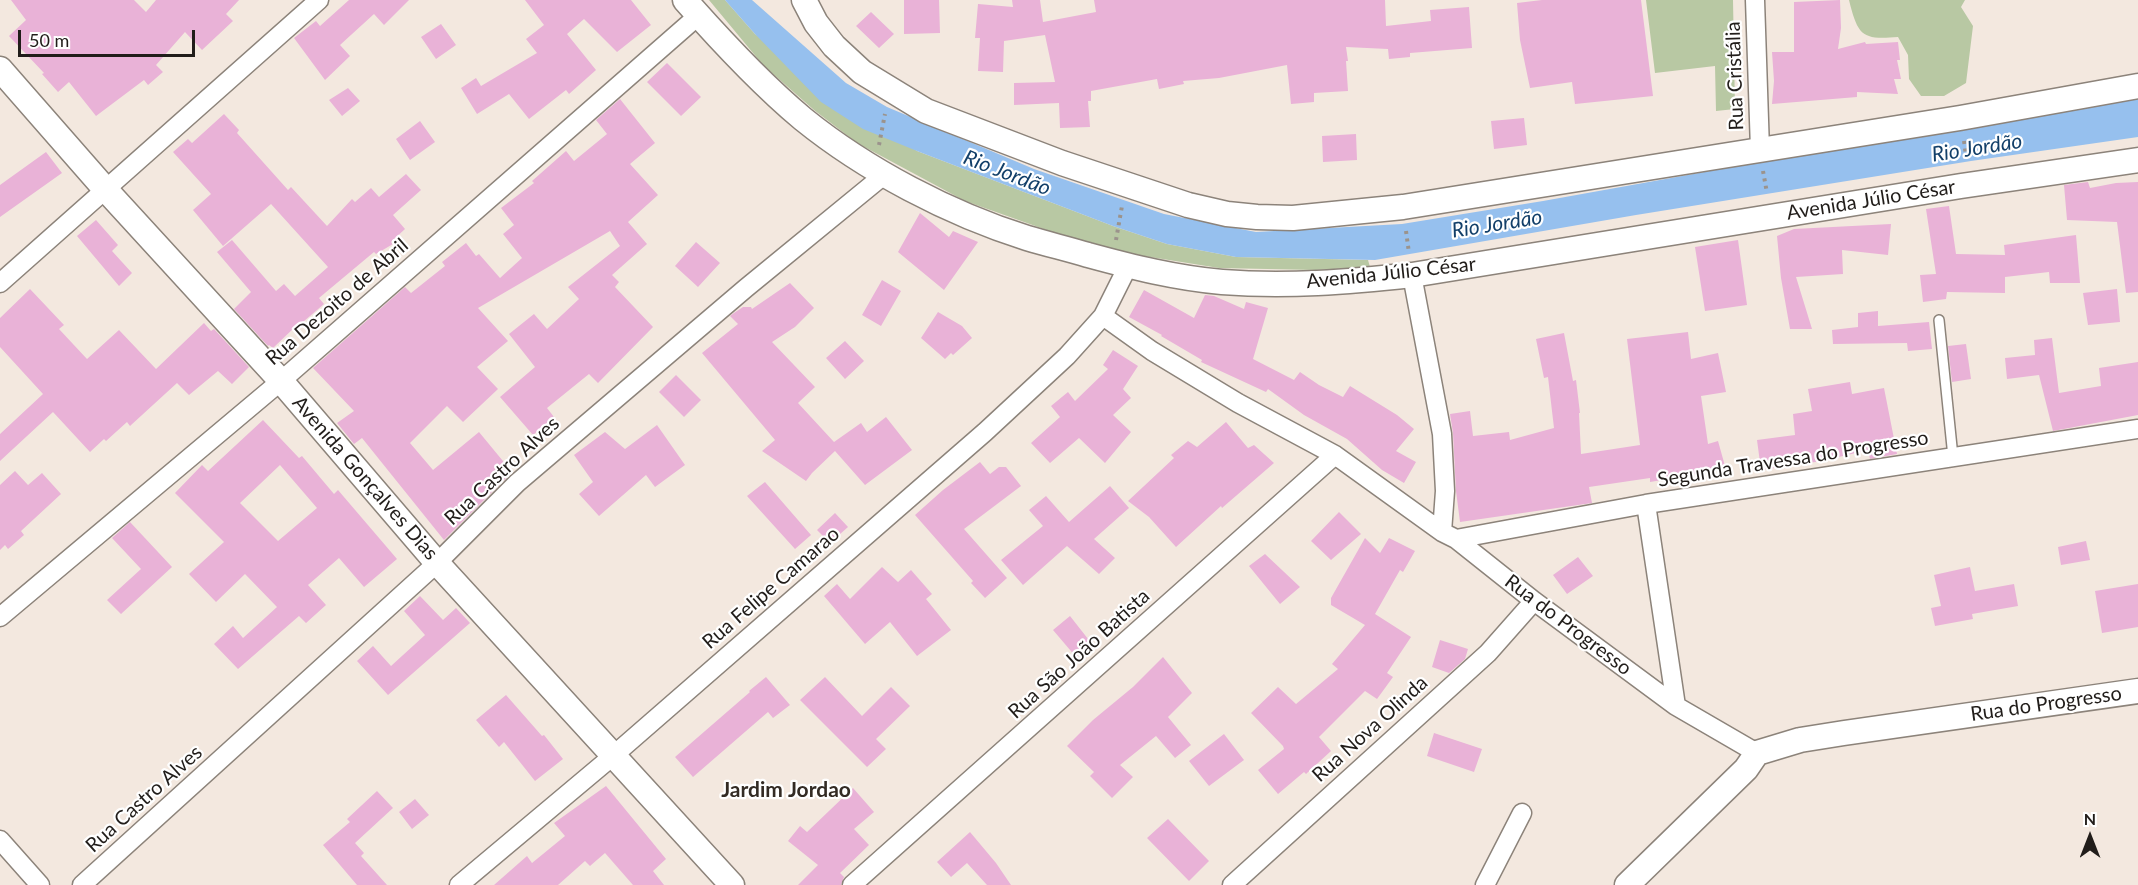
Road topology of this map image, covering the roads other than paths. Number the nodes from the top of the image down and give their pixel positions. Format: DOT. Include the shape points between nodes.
graph roads {
  1 [pos="319,0"];
  2 [pos="804,0"];
  3 [pos="1755,0"];
  4 [pos="692,8"];
  5 [pos="0,69"];
  6 [pos="2138,86"];
  7 [pos="1761,155"];
  8 [pos="2138,160"];
  9 [pos="881,164"];
  10 [pos="106,190"];
  11 [pos="1121,256"];
  12 [pos="1411,269"];
  13 [pos="0,283"];
  14 [pos="1103,316"];
  15 [pos="1939,320"];
  16 [pos="281,381"];
  17 [pos="2138,429"];
  18 [pos="1335,456"];
  19 [pos="1953,457"];
  20 [pos="1646,504"];
  21 [pos="1449,536"];
  22 [pos="437,563"];
  23 [pos="1534,601"];
  24 [pos="0,617"];
  25 [pos="2138,691"];
  26 [pos="1676,706"];
  27 [pos="1757,753"];
  28 [pos="614,754"];
  29 [pos="1522,813"];
  30 [pos="0,840"];
  31 [pos="38,884"];
  32 [pos="82,885"];
  33 [pos="459,885"];
  34 [pos="732,885"];
  35 [pos="852,885"];
  36 [pos="1232,885"];
  37 [pos="1485,885"];
  38 [pos="1627,885"];
  1 -- 10 [label="street"];
  2 -- 7 [label="street" via="834,46 862,72 926,111 1126,185 1227,214 1293,218 1388,209"];
  3 -- 7 [label="street, Rua Cristália"];
  4 -- 9 [label="street, Avenida Júlio César" via="730,51 796,113 835,143"];
  4 -- 16 [label="street, Rua Dezoito de Abril"];
  5 -- 10 [label="street, Avenida Gonçalves Dias"];
  6 -- 7 [label="street"];
  8 -- 12 [label="street, Avenida Júlio César"];
  9 -- 11 [label="street, Avenida Júlio César" via="965,214 1026,238"];
  9 -- 22 [label="street, Rua Castro Alves" via="746,288 517,483"];
  10 -- 13 [label="street"];
  10 -- 16 [label="street, Avenida Gonçalves Dias"];
  11 -- 12 [label="street, Avenida Júlio César" via="1182,277 1284,284 1344,282"];
  11 -- 14 [label="street"];
  12 -- 21 [label="street" via="1442,434"];
  14 -- 18 [label="street, Rua do Progresso" via="1171,363"];
  14 -- 28 [label="street, Rua Felipe Camarao" via="1067,356 986,432"];
  15 -- 19 [label="lane"];
  16 -- 22 [label="street, Avenida Gonçalves Dias"];
  16 -- 24 [label="street, Rua Dezoito de Abril"];
  17 -- 19 [label="street, Segunda Travessa do Progresso"];
  18 -- 21 [label="street, Rua do Progresso"];
  18 -- 35 [label="street, Rua São João Batista"];
  19 -- 20 [label="street, Segunda Travessa do Progresso"];
  20 -- 21 [label="street, Segunda Travessa do Progresso"];
  20 -- 26 [label="street"];
  21 -- 23 [label="street, Rua do Progresso"];
  22 -- 28 [label="street, Avenida Gonçalves Dias"];
  22 -- 32 [label="street, Rua Castro Alves"];
  23 -- 26 [label="street, Rua do Progresso"];
  23 -- 36 [label="street, Rua Nova Olinda" via="1488,652"];
  25 -- 27 [label="street, Rua do Progresso" via="1833,734"];
  26 -- 27 [label="street, Rua do Progresso"];
  27 -- 38 [label="street" via="1746,769"];
  28 -- 33 [label="street, Rua Felipe Camarao"];
  28 -- 34 [label="street, Avenida Gonçalves Dias"];
  29 -- 37 [label="street"];
  30 -- 31 [label="street"];
}
